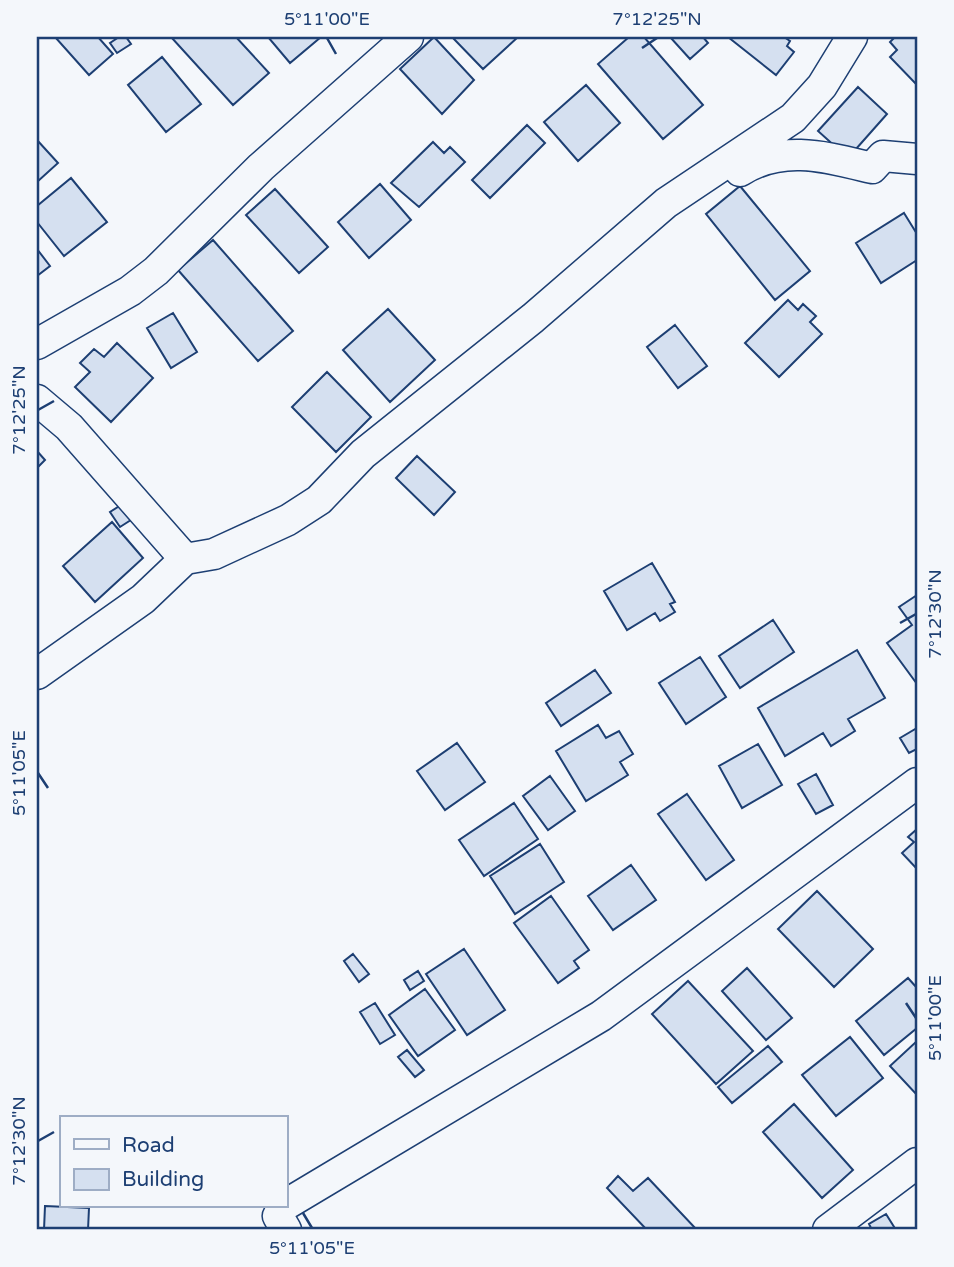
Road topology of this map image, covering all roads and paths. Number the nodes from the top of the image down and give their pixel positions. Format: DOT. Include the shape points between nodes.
graph roads {
  1 [pos="408,37"];
  2 [pos="852,37"];
  3 [pos="917,159"];
  4 [pos="712,172"];
  5 [pos="37,344"];
  6 [pos="37,400"];
  7 [pos="186,559"];
  8 [pos="37,674"];
  9 [pos="917,783"];
  10 [pos="917,1164"];
  11 [pos="287,1204"];
  12 [pos="283,1208"];
  13 [pos="286,1230"];
  14 [pos="828,1230"];
  1 -- 5 [label="street" via="261,167 156,271"];
  2 -- 4 [label="street" via="822,86 793,118"];
  3 -- 4 [label="street" via="883,156 872,168 790,153 758,159 729,177"];
  4 -- 7 [label="street" via="666,203 533,318 363,454 319,500 288,520 214,554"];
  6 -- 7 [label="street" via="69,427"];
  7 -- 8 [label="street" via="143,600"];
  9 -- 11 [label="street" via="601,1016"];
  10 -- 14 [label="street"];
  12 -- 13 [label="street" via="278,1216"];
}
